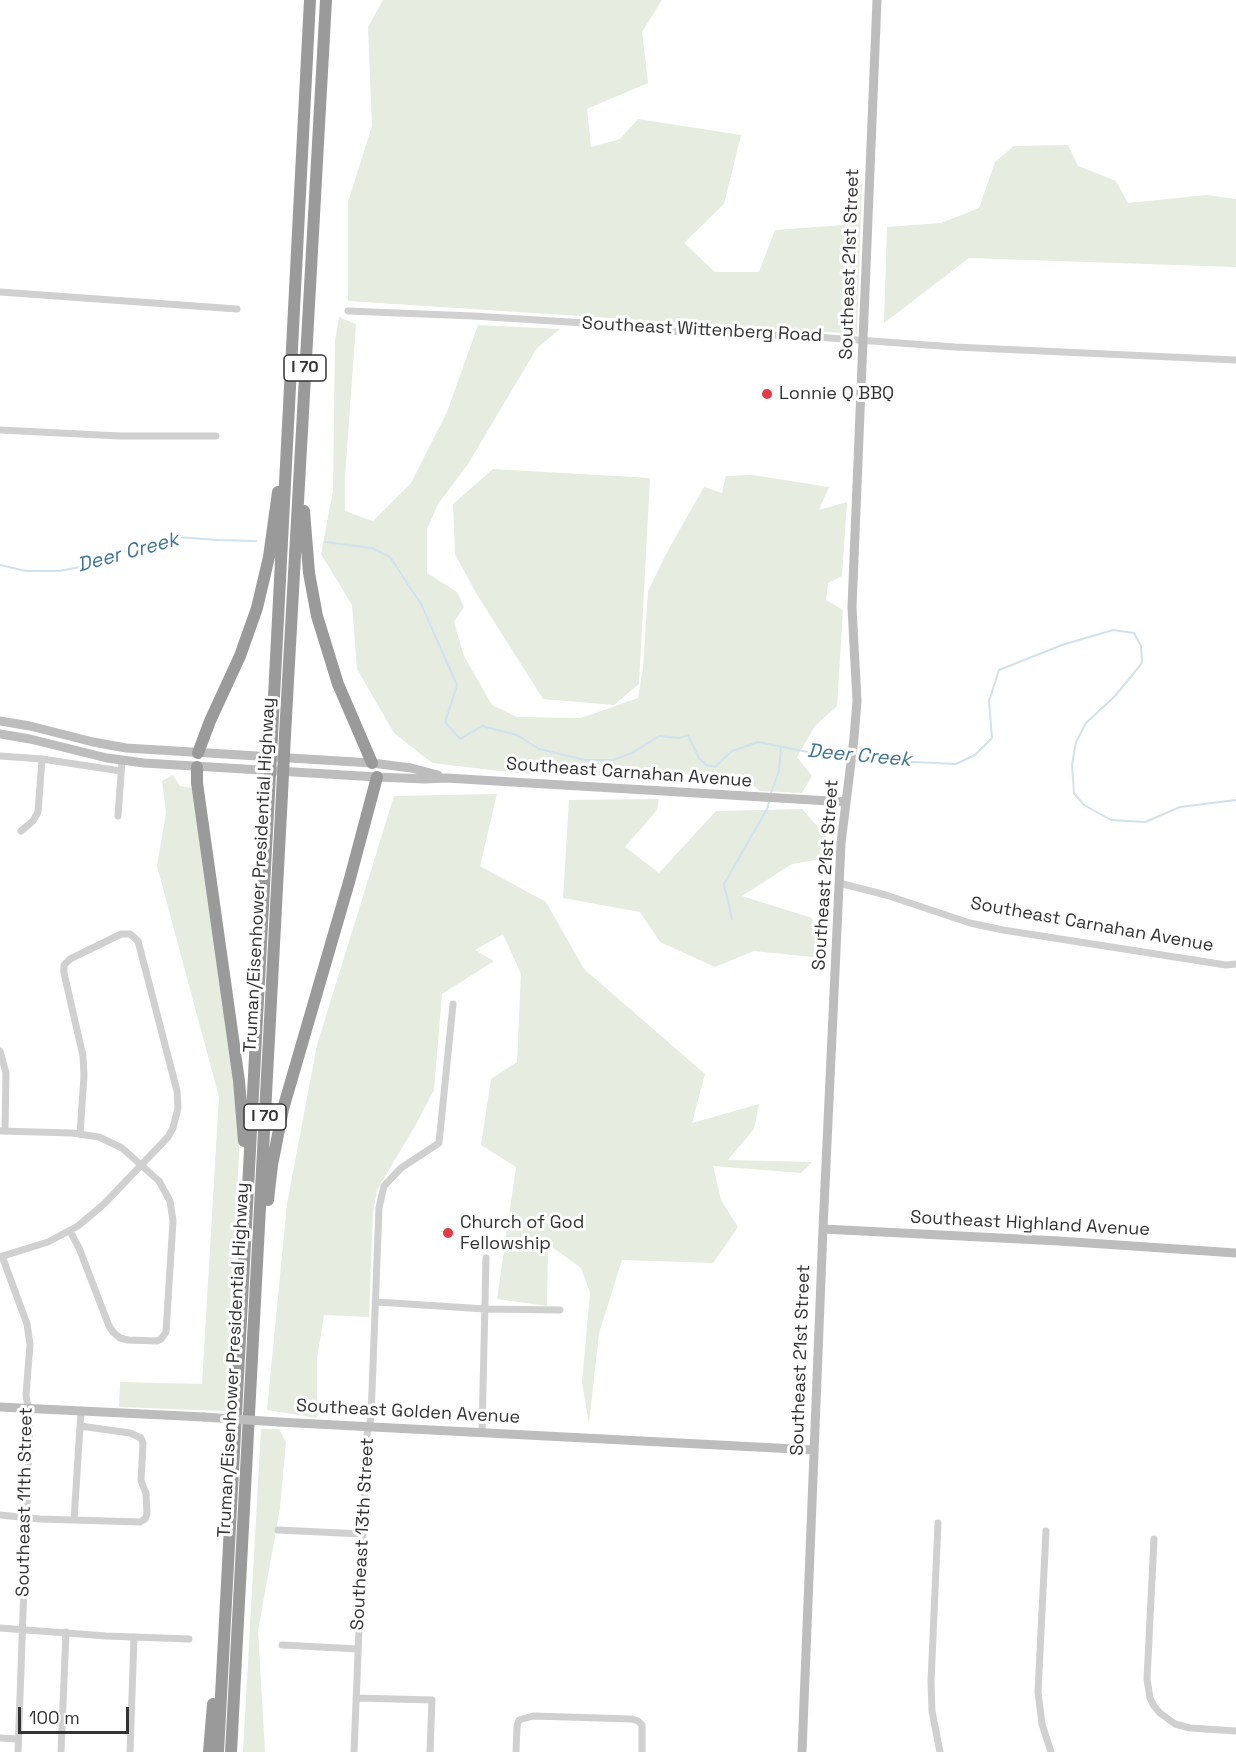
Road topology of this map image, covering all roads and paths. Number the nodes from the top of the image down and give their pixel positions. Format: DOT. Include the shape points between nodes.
graph roads {
  1 [pos="308,0"];
  2 [pos="326,0"];
  3 [pos="332,0"];
  4 [pos="878,0"];
  5 [pos="322,58"];
  6 [pos="0,292"];
  7 [pos="237,309"];
  8 [pos="348,311"];
  9 [pos="863,340"];
  10 [pos="1236,360"];
  11 [pos="290,398"];
  12 [pos="0,430"];
  13 [pos="216,436"];
  14 [pos="301,438"];
  15 [pos="0,721"];
  16 [pos="0,734"];
  17 [pos="198,753"];
  18 [pos="0,756"];
  19 [pos="42,759"];
  20 [pos="122,760"];
  21 [pos="372,763"];
  22 [pos="197,767"];
  23 [pos="121,771"];
  24 [pos="377,777"];
  25 [pos="446,778"];
  26 [pos="846,802"];
  27 [pos="118,816"];
  28 [pos="21,831"];
  29 [pos="839,883"];
  30 [pos="1236,964"];
  31 [pos="453,1004"];
  32 [pos="0,1051"];
  33 [pos="2,1131"];
  34 [pos="80,1134"];
  35 [pos="141,1165"];
  36 [pos="246,1224"];
  37 [pos="823,1229"];
  38 [pos="70,1231"];
  39 [pos="1236,1253"];
  40 [pos="1,1256"];
  41 [pos="486,1258"];
  42 [pos="377,1302"];
  43 [pos="255,1308"];
  44 [pos="485,1309"];
  45 [pos="560,1310"];
  46 [pos="0,1407"];
  47 [pos="29,1408"];
  48 [pos="81,1411"];
  49 [pos="80,1426"];
  50 [pos="369,1427"];
  51 [pos="482,1433"];
  52 [pos="814,1449"];
  53 [pos="0,1515"];
  54 [pos="27,1516"];
  55 [pos="74,1520"];
  56 [pos="939,1523"];
  57 [pos="278,1530"];
  58 [pos="1046,1531"];
  59 [pos="363,1534"];
  60 [pos="1154,1539"];
  61 [pos="226,1611"];
  62 [pos="0,1628"];
  63 [pos="23,1630"];
  64 [pos="66,1632"];
  65 [pos="134,1637"];
  66 [pos="189,1639"];
  67 [pos="282,1645"];
  68 [pos="358,1648"];
  69 [pos="356,1698"];
  70 [pos="1236,1731"];
  71 [pos="0,1738"];
  72 [pos="18,1739"];
  73 [pos="18,1752"];
  74 [pos="61,1752"];
  75 [pos="130,1752"];
  76 [pos="209,1752"];
  77 [pos="218,1752"];
  78 [pos="231,1752"];
  79 [pos="354,1752"];
  80 [pos="430,1752"];
  81 [pos="516,1752"];
  82 [pos="642,1752"];
  83 [pos="802,1752"];
  84 [pos="940,1752"];
  85 [pos="1051,1752"];
  1 -- 11 [label="highway, Truman/Eisenhower Presidential Highway / I 70"];
  2 -- 5 [label="highway, Truman/Eisenhower Presidential Highway / I 70"];
  3 -- 5 [label="highway"];
  4 -- 9 [label="street, Southeast 21st Street"];
  5 -- 14 [label="highway, Truman/Eisenhower Presidential Highway / I 70"];
  6 -- 7 [label="street"];
  8 -- 9 [label="street, Southeast Wittenberg Road"];
  9 -- 10 [label="street, Southeast Wittenberg Road"];
  9 -- 26 [label="street, Southeast 21st Street" via="852,607 857,701"];
  11 -- 17 [label="highway" via="264,582 248,637"];
  11 -- 36 [label="highway, Truman/Eisenhower Presidential Highway / I 70, bridge"];
  12 -- 13 [label="street"];
  14 -- 21 [label="highway" via="305,532 317,616 335,676"];
  14 -- 43 [label="highway, Truman/Eisenhower Presidential Highway / I 70, bridge"];
  15 -- 17 [label="street, Southeast Carnahan Avenue" via="112,746"];
  16 -- 20 [label="street, Southeast Carnahan Avenue"];
  17 -- 21 [label="street, Southeast Carnahan Avenue"];
  17 -- 22 [label="street"];
  18 -- 19 [label="street"];
  19 -- 23 [label="street"];
  19 -- 28 [label="street" via="38,812"];
  20 -- 22 [label="street, Southeast Carnahan Avenue"];
  20 -- 23 [label="street"];
  21 -- 24 [label="street"];
  21 -- 25 [label="street, Southeast Carnahan Avenue"];
  22 -- 24 [label="street, Southeast Carnahan Avenue"];
  22 -- 36 [label="highway" via="239,1081"];
  23 -- 27 [label="street"];
  24 -- 25 [label="street, Southeast Carnahan Avenue"];
  24 -- 43 [label="highway" via="283,1109 272,1165"];
  25 -- 26 [label="street, Southeast Carnahan Avenue"];
  26 -- 29 [label="street, Southeast 21st Street"];
  29 -- 30 [label="street, Southeast Carnahan Avenue" via="992,928"];
  29 -- 37 [label="street, Southeast 21st Street"];
  31 -- 42 [label="street, Southeast 13th Street" via="439,1143 400,1168 384,1186 379,1208"];
  32 -- 33 [label="street" via="6,1073"];
  33 -- 34 [label="street"];
  34 -- 35 [label="street" via="112,1142"];
  34 -- 35 [label="street" via="84,1056 64,965 70,958 121,934 130,934 138,941 178,1099 170,1134"];
  35 -- 38 [label="street" via="104,1204"];
  35 -- 38 [label="street" via="159,1181 173,1215 166,1332 161,1340 128,1340 113,1332"];
  36 -- 61 [label="highway, Truman/Eisenhower Presidential Highway / I 70"];
  37 -- 39 [label="street, Southeast Highland Avenue"];
  37 -- 52 [label="street, Southeast 21st Street"];
  38 -- 40 [label="street" via="33,1248"];
  40 -- 47 [label="street, Southeast 11th Street" via="29,1333"];
  41 -- 44 [label="street"];
  42 -- 44 [label="street"];
  42 -- 50 [label="street, Southeast 13th Street"];
  43 -- 78 [label="highway, Truman/Eisenhower Presidential Highway / I 70"];
  44 -- 45 [label="street"];
  44 -- 51 [label="street"];
  46 -- 47 [label="street, Southeast Golden Avenue"];
  47 -- 48 [label="street, Southeast Golden Avenue"];
  47 -- 54 [label="street, Southeast 11th Street"];
  48 -- 49 [label="street"];
  48 -- 50 [label="street, Southeast Golden Avenue, bridge"];
  49 -- 55 [label="street"];
  49 -- 55 [label="street" via="137,1434 141,1438 141,1481 147,1514 140,1522"];
  50 -- 51 [label="street, Southeast Golden Avenue"];
  50 -- 59 [label="street, Southeast 13th Street"];
  51 -- 52 [label="street, Southeast Golden Avenue"];
  52 -- 83 [label="street, Southeast 21st Street"];
  53 -- 54 [label="street"];
  54 -- 55 [label="street"];
  54 -- 63 [label="street, Southeast 11th Street"];
  56 -- 84 [label="street" via="931,1691"];
  57 -- 59 [label="street"];
  58 -- 85 [label="street" via="1038,1692"];
  59 -- 68 [label="street, Southeast 13th Street"];
  60 -- 70 [label="street" via="1147,1685 1154,1706 1175,1724"];
  61 -- 76 [label="highway"];
  61 -- 77 [label="highway, Truman/Eisenhower Presidential Highway / I 70"];
  62 -- 63 [label="street"];
  63 -- 64 [label="street"];
  63 -- 72 [label="street, Southeast 11th Street"];
  64 -- 65 [label="street"];
  64 -- 74 [label="street"];
  65 -- 66 [label="street"];
  65 -- 75 [label="street"];
  67 -- 68 [label="street"];
  68 -- 69 [label="street, Southeast 13th Street"];
  69 -- 79 [label="street, Southeast 13th Street"];
  69 -- 80 [label="street" via="432,1700"];
  71 -- 72 [label="street"];
  72 -- 73 [label="street, Southeast 11th Street"];
  81 -- 82 [label="street" via="519,1720 533,1716 632,1719 642,1725"];
}
